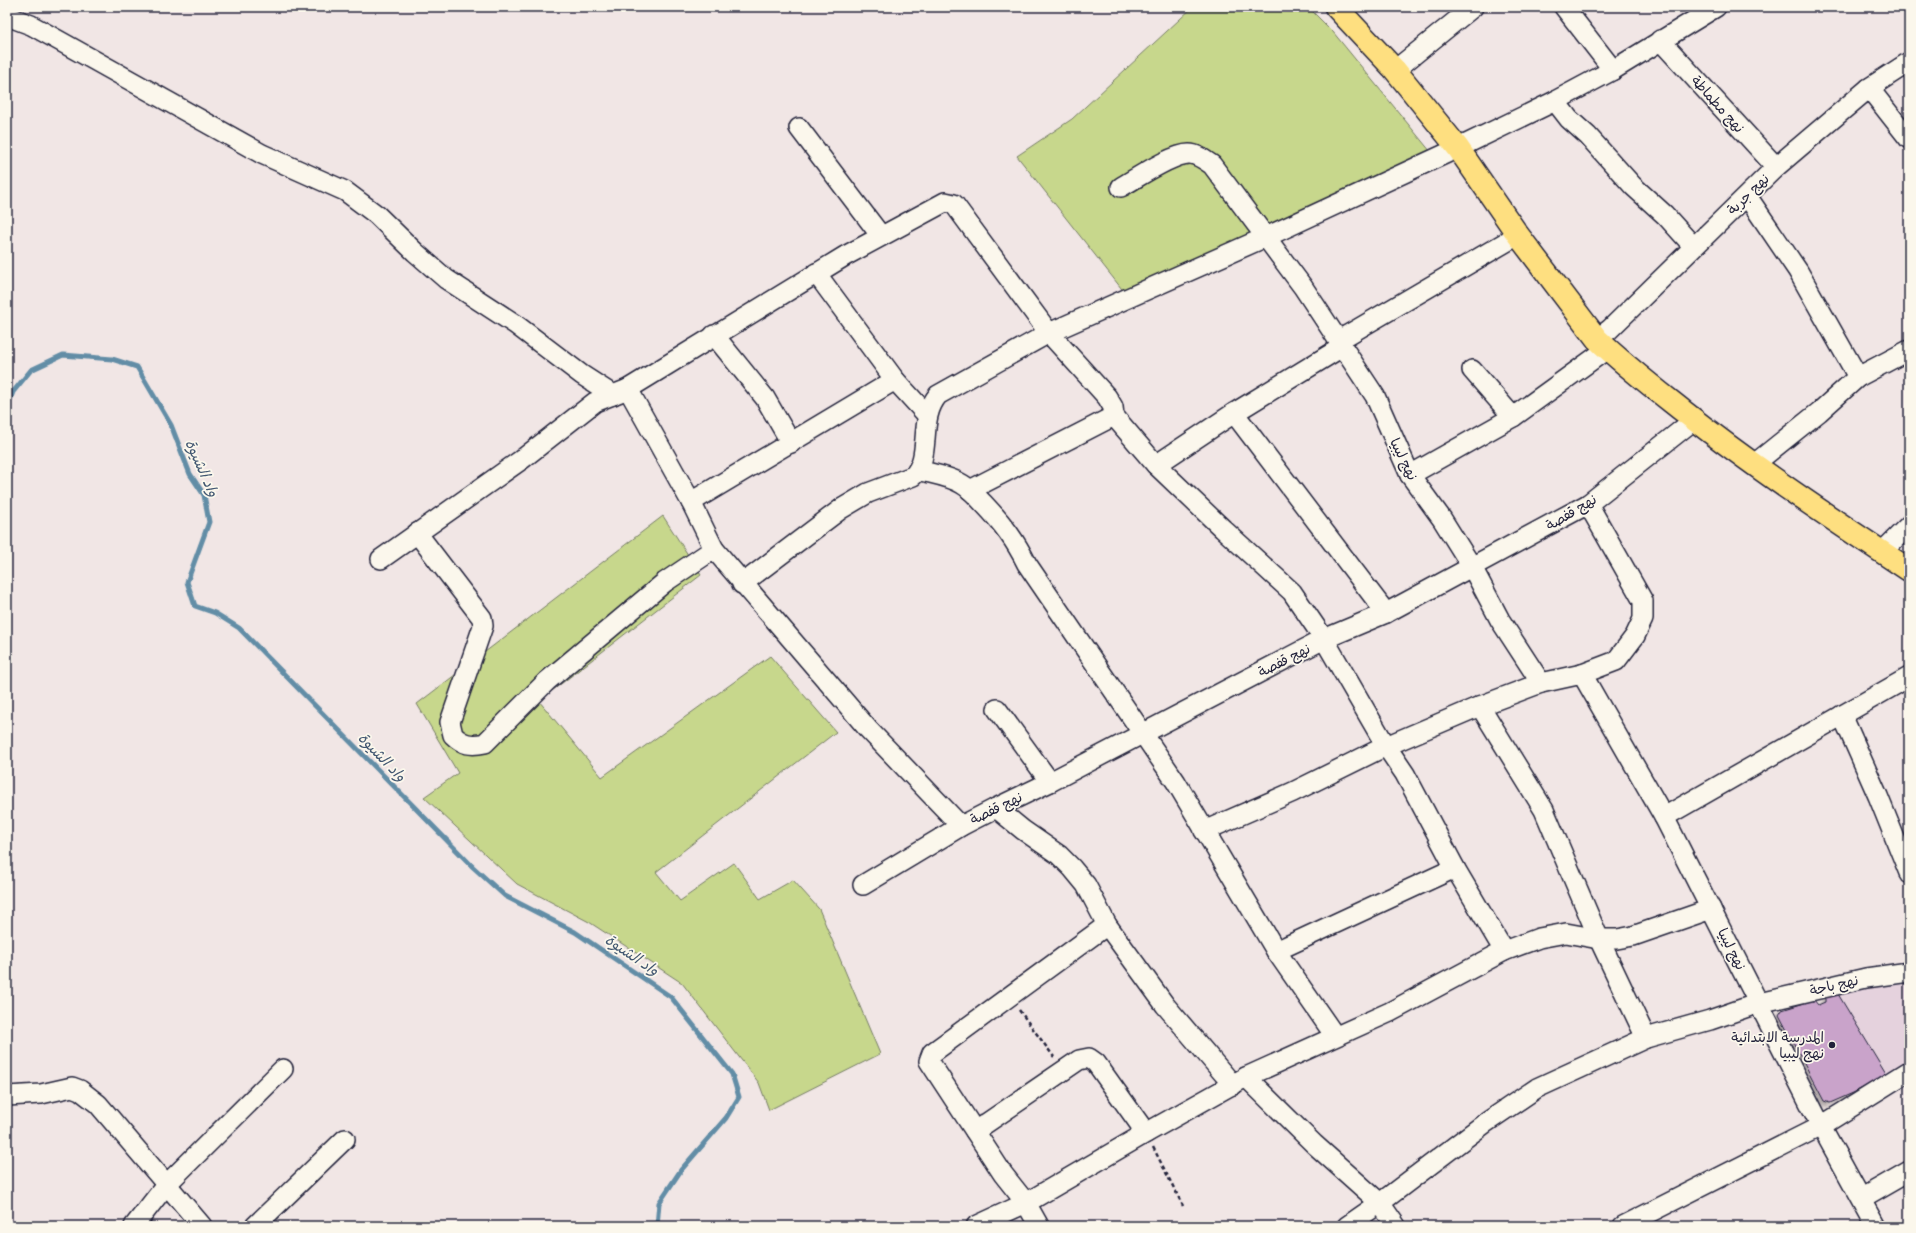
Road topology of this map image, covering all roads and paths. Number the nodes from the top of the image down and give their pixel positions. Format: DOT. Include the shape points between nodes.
graph roads {
  1 [pos="1336,7"];
  2 [pos="1473,7"];
  3 [pos="1564,7"];
  4 [pos="1716,7"];
  5 [pos="7,16"];
  6 [pos="1660,40"];
  7 [pos="1909,62"];
  8 [pos="1396,70"];
  9 [pos="1613,70"];
  10 [pos="1869,88"];
  11 [pos="1555,101"];
  12 [pos="799,128"];
  13 [pos="1909,139"];
  14 [pos="1458,148"];
  15 [pos="1776,168"];
  16 [pos="1121,187"];
  17 [pos="1747,196"];
  18 [pos="1518,235"];
  19 [pos="881,236"];
  20 [pos="1266,237"];
  21 [pos="1693,246"];
  22 [pos="816,273"];
  23 [pos="1049,333"];
  24 [pos="714,335"];
  25 [pos="1341,344"];
  26 [pos="1602,344"];
  27 [pos="1909,350"];
  28 [pos="1472,370"];
  29 [pos="1858,377"];
  30 [pos="895,380"];
  31 [pos="620,392"];
  32 [pos="1234,413"];
  33 [pos="927,415"];
  34 [pos="1114,416"];
  35 [pos="1513,417"];
  36 [pos="1694,420"];
  37 [pos="791,443"];
  38 [pos="1156,465"];
  39 [pos="1753,465"];
  40 [pos="918,470"];
  41 [pos="1410,475"];
  42 [pos="970,490"];
  43 [pos="691,502"];
  44 [pos="1588,504"];
  45 [pos="1909,525"];
  46 [pos="417,533"];
  47 [pos="714,549"];
  48 [pos="1882,552"];
  49 [pos="381,559"];
  50 [pos="1472,567"];
  51 [pos="1909,570"];
  52 [pos="742,584"];
  53 [pos="1386,613"];
  54 [pos="1324,639"];
  55 [pos="1582,674"];
  56 [pos="1909,677"];
  57 [pos="1541,683"];
  58 [pos="1480,706"];
  59 [pos="996,709"];
  60 [pos="1842,715"];
  61 [pos="1143,733"];
  62 [pos="1386,746"];
  63 [pos="1050,782"];
  64 [pos="996,808"];
  65 [pos="1664,818"];
  66 [pos="962,826"];
  67 [pos="1204,831"];
  68 [pos="1455,868"];
  69 [pos="1909,873"];
  70 [pos="863,885"];
  71 [pos="1711,909"];
  72 [pos="1107,925"];
  73 [pos="1600,939"];
  74 [pos="1276,951"];
  75 [pos="1504,951"];
  76 [pos="1909,972"];
  77 [pos="1009,996"];
  78 [pos="1759,1003"];
  79 [pos="1335,1036"];
  80 [pos="1646,1038"];
  81 [pos="283,1069"];
  82 [pos="1065,1071"];
  83 [pos="1909,1071"];
  84 [pos="1240,1081"];
  85 [pos="7,1096"];
  86 [pos="1821,1126"];
  87 [pos="975,1131"];
  88 [pos="1146,1132"];
  89 [pos="345,1139"];
  90 [pos="1909,1171"];
  91 [pos="166,1184"];
  92 [pos="1862,1198"];
  93 [pos="1026,1203"];
  94 [pos="1380,1203"];
  95 [pos="1183,1206"];
  96 [pos="134,1226"];
  97 [pos="202,1226"];
  98 [pos="255,1226"];
  99 [pos="976,1226"];
  100 [pos="1040,1226"];
  101 [pos="1347,1226"];
  102 [pos="1396,1226"];
  103 [pos="1623,1226"];
  104 [pos="1876,1226"];
  1 -- 8 [label="main road"];
  2 -- 8 [label="street"];
  3 -- 9 [label="street"];
  4 -- 6 [label="street"];
  5 -- 31 [label="street" via="31,25 262,154 345,191 377,215 446,278 515,324 582,375"];
  6 -- 9 [label="street"];
  6 -- 15 [label="street, نهج مطماطة"];
  7 -- 10 [label="street, نهج جربة"];
  8 -- 14 [label="main road"];
  9 -- 11 [label="street"];
  10 -- 13 [label="street"];
  10 -- 15 [label="street, نهج جربة"];
  11 -- 14 [label="street"];
  11 -- 21 [label="street" via="1569,119"];
  12 -- 19 [label="street"];
  14 -- 18 [label="main road"];
  14 -- 20 [label="street"];
  15 -- 17 [label="street, نهج جربة"];
  16 -- 20 [label="street, نهج ليبيا" via="1176,157 1190,154 1212,164"];
  17 -- 21 [label="street, نهج جربة"];
  17 -- 29 [label="street" via="1798,271"];
  18 -- 25 [label="street"];
  18 -- 26 [label="main road"];
  19 -- 22 [label="street"];
  19 -- 23 [label="street" via="945,202 954,204"];
  20 -- 23 [label="street"];
  20 -- 25 [label="street, نهج ليبيا"];
  21 -- 26 [label="street, نهج جربة" via="1610,329"];
  22 -- 24 [label="street"];
  22 -- 30 [label="street"];
  23 -- 33 [label="street" via="938,395"];
  23 -- 34 [label="street" via="1107,396 1113,407"];
  24 -- 31 [label="street"];
  24 -- 37 [label="street" via="765,398"];
  25 -- 32 [label="street"];
  25 -- 41 [label="street, نهج ليبيا" via="1375,396"];
  26 -- 35 [label="street, نهج جربة"];
  26 -- 36 [label="main road"];
  27 -- 29 [label="street"];
  28 -- 35 [label="street"];
  29 -- 39 [label="street"];
  30 -- 33 [label="street"];
  30 -- 37 [label="street"];
  31 -- 43 [label="street"];
  31 -- 46 [label="street" via="595,402 521,460"];
  32 -- 38 [label="street"];
  32 -- 53 [label="street"];
  33 -- 40 [label="street" via="922,460"];
  34 -- 38 [label="street"];
  34 -- 42 [label="street"];
  35 -- 41 [label="street, نهج جربة"];
  36 -- 39 [label="main road"];
  36 -- 44 [label="street, نهج قفصة"];
  37 -- 43 [label="street"];
  38 -- 54 [label="street" via="1288,588"];
  39 -- 48 [label="main road"];
  40 -- 42 [label="street" via="950,478"];
  40 -- 52 [label="street" via="912,476 868,493"];
  41 -- 50 [label="street, نهج ليبيا"];
  42 -- 61 [label="street" via="1015,540 1027,564"];
  43 -- 47 [label="street"];
  44 -- 50 [label="street, نهج قفصة"];
  44 -- 55 [label="street" via="1643,601 1643,619 1635,636 1616,661"];
  45 -- 48 [label="street"];
  46 -- 47 [label="street" via="482,618 483,626 450,722 453,735 466,744 475,745 485,743 546,681 664,582"];
  46 -- 49 [label="street"];
  47 -- 52 [label="street"];
  48 -- 51 [label="main road"];
  50 -- 53 [label="street, نهج قفصة"];
  50 -- 57 [label="street, نهج ليبيا" via="1500,620"];
  52 -- 66 [label="street" via="868,729"];
  53 -- 54 [label="street, نهج قفصة"];
  54 -- 61 [label="street, نهج قفصة"];
  54 -- 62 [label="street"];
  55 -- 57 [label="street"];
  55 -- 65 [label="street, نهج ليبيا"];
  56 -- 60 [label="street"];
  57 -- 58 [label="street"];
  58 -- 62 [label="street"];
  58 -- 73 [label="street" via="1544,810"];
  59 -- 63 [label="street"];
  60 -- 65 [label="street"];
  60 -- 69 [label="street"];
  61 -- 63 [label="street, نهج قفصة"];
  61 -- 67 [label="street" via="1176,782"];
  62 -- 67 [label="street" via="1293,792"];
  62 -- 68 [label="street" via="1405,774"];
  63 -- 64 [label="street, نهج قفصة"];
  64 -- 66 [label="street, نهج قفصة"];
  64 -- 72 [label="street" via="1068,864 1086,885"];
  65 -- 71 [label="street, نهج ليبيا"];
  66 -- 70 [label="street, نهج قفصة"];
  67 -- 74 [label="street"];
  68 -- 74 [label="street"];
  68 -- 75 [label="street"];
  71 -- 73 [label="street" via="1633,936"];
  71 -- 78 [label="street, نهج ليبيا"];
  72 -- 77 [label="street"];
  72 -- 84 [label="street" via="1165,1005"];
  73 -- 75 [label="street" via="1566,933 1539,938"];
  73 -- 80 [label="street"];
  74 -- 79 [label="street"];
  75 -- 79 [label="street" via="1390,1012"];
  76 -- 78 [label="street, نهج باجة" via="1866,978"];
  77 -- 82 [label="path"];
  77 -- 87 [label="street" via="932,1053 929,1061"];
  78 -- 80 [label="street, نهج باجة"];
  78 -- 86 [label="street, نهج ليبيا"];
  79 -- 84 [label="street"];
  80 -- 94 [label="street, نهج باجة" via="1537,1088 1484,1124"];
  81 -- 91 [label="street"];
  82 -- 87 [label="street"];
  82 -- 88 [label="street" via="1080,1060 1089,1058 1096,1063"];
  83 -- 86 [label="street"];
  84 -- 88 [label="street"];
  84 -- 94 [label="street"];
  85 -- 91 [label="street" via="41,1094 72,1087 80,1090 98,1104"];
  86 -- 92 [label="street, نهج ليبيا"];
  86 -- 103 [label="street"];
  87 -- 93 [label="street" via="1003,1174"];
  88 -- 93 [label="street"];
  88 -- 95 [label="path"];
  89 -- 98 [label="street"];
  90 -- 92 [label="street"];
  91 -- 96 [label="street"];
  91 -- 97 [label="street"];
  92 -- 104 [label="street, نهج ليبيا"];
  93 -- 99 [label="street"];
  93 -- 100 [label="street"];
  94 -- 101 [label="street, نهج باجة"];
  94 -- 102 [label="street"];
}
